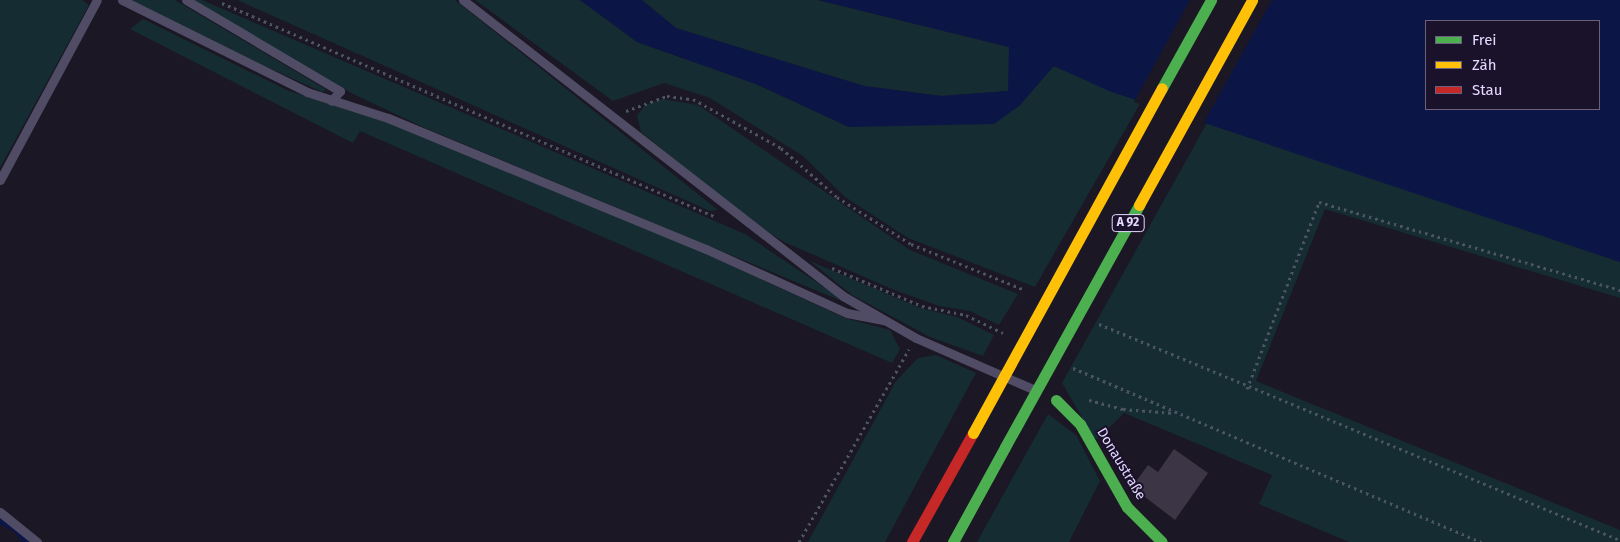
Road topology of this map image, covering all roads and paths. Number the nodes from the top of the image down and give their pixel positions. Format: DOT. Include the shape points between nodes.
graph roads {
  1 [pos="97,0"];
  2 [pos="122,0"];
  3 [pos="186,0"];
  4 [pos="214,0"];
  5 [pos="463,0"];
  6 [pos="1211,0"];
  7 [pos="1252,0"];
  8 [pos="331,101"];
  9 [pos="615,116"];
  10 [pos="0,180"];
  11 [pos="721,219"];
  12 [pos="825,264"];
  13 [pos="1620,290"];
  14 [pos="1030,293"];
  15 [pos="966,315"];
  16 [pos="884,320"];
  17 [pos="1093,322"];
  18 [pos="916,338"];
  19 [pos="1086,374"];
  20 [pos="1248,389"];
  21 [pos="1056,400"];
  22 [pos="1086,400"];
  23 [pos="1177,413"];
  24 [pos="0,512"];
  25 [pos="1620,540"];
  26 [pos="37,542"];
  27 [pos="799,542"];
  28 [pos="912,542"];
  29 [pos="953,542"];
  30 [pos="1162,542"];
  31 [pos="1480,542"];
  1 -- 10 [label="lane"];
  2 -- 8 [label="lane"];
  3 -- 8 [label="lane" via="340,91"];
  4 -- 11 [label="path"];
  5 -- 9 [label="lane"];
  6 -- 28 [label="main road, A 92, bridge"];
  7 -- 29 [label="main road, A 92, bridge"];
  8 -- 16 [label="lane" via="388,118 706,249 847,313"];
  9 -- 14 [label="path" via="652,99 694,99 781,148 837,197 911,244"];
  9 -- 16 [label="lane" via="763,238 843,296"];
  12 -- 15 [label="path" via="922,306"];
  13 -- 20 [label="path" via="1319,202"];
  16 -- 18 [label="lane"];
  17 -- 20 [label="path"];
  18 -- 21 [label="lane"];
  18 -- 27 [label="path"];
  19 -- 23 [label="path"];
  20 -- 25 [label="path"];
  21 -- 30 [label="main road, Donaustraße" via="1080,424 1127,507"];
  22 -- 23 [label="path" via="1123,409"];
  23 -- 31 [label="path"];
  24 -- 26 [label="lane"];
}
